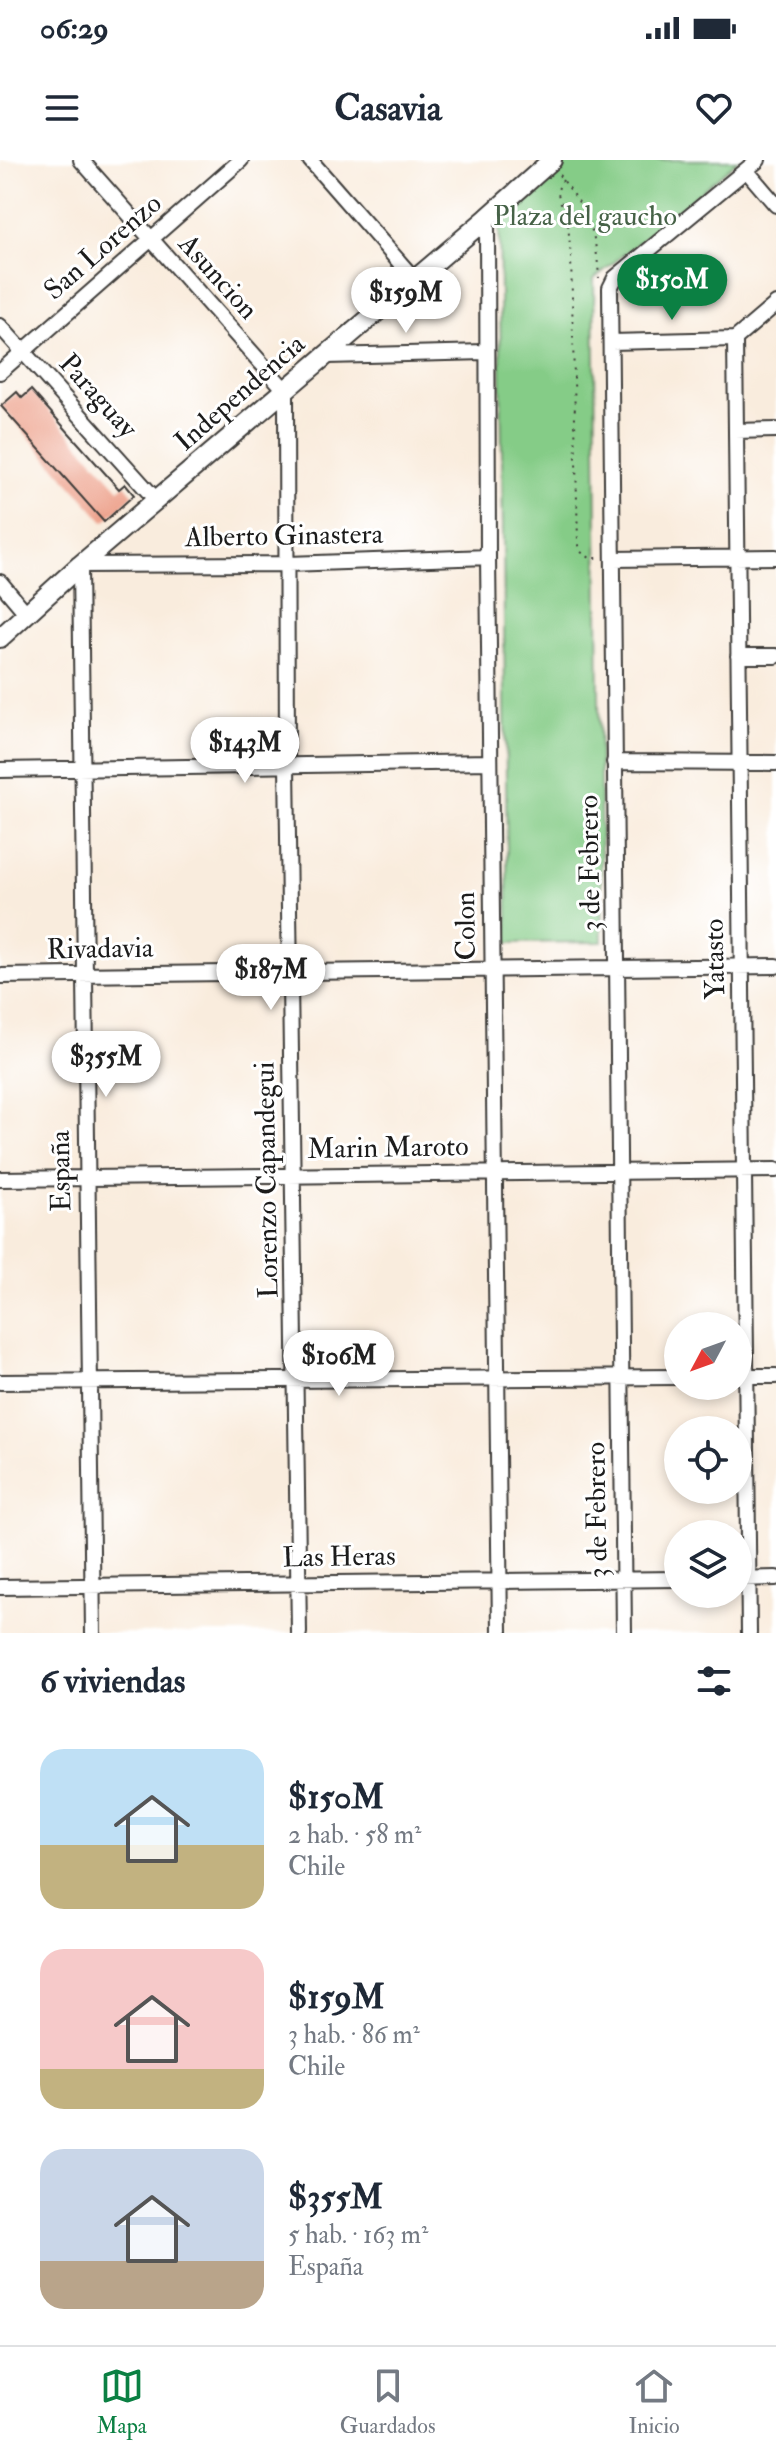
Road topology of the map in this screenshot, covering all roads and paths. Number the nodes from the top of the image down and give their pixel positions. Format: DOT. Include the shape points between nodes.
graph roads {
  1 [pos="81,160"];
  2 [pos="241,160"];
  3 [pos="310,160"];
  4 [pos="544,163"];
  5 [pos="752,165"];
  6 [pos="563,180"];
  7 [pos="776,205"];
  8 [pos="487,218"];
  9 [pos="150,240"];
  10 [pos="415,280"];
  11 [pos="610,288"];
  12 [pos="776,304"];
  13 [pos="0,326"];
  14 [pos="735,339"];
  15 [pos="611,342"];
  16 [pos="23,352"];
  17 [pos="486,352"];
  18 [pos="327,356"];
  19 [pos="0,372"];
  20 [pos="286,391"];
  21 [pos="776,430"];
  22 [pos="736,431"];
  23 [pos="157,501"];
  24 [pos="488,557"];
  25 [pos="776,557"];
  26 [pos="737,558"];
  27 [pos="613,559"];
  28 [pos="288,564"];
  29 [pos="80,565"];
  30 [pos="0,582"];
  31 [pos="27,614"];
  32 [pos="0,638"];
  33 [pos="738,656"];
  34 [pos="776,656"];
  35 [pos="490,762"];
  36 [pos="614,762"];
  37 [pos="776,763"];
  38 [pos="739,764"];
  39 [pos="287,765"];
  40 [pos="83,769"];
  41 [pos="0,770"];
  42 [pos="776,966"];
  43 [pos="741,967"];
  44 [pos="617,968"];
  45 [pos="493,970"];
  46 [pos="290,972"];
  47 [pos="85,975"];
  48 [pos="0,976"];
  49 [pos="744,1170"];
  50 [pos="776,1170"];
  51 [pos="619,1172"];
  52 [pos="495,1173"];
  53 [pos="293,1176"];
  54 [pos="87,1178"];
  55 [pos="0,1179"];
  56 [pos="743,1312"];
  57 [pos="752,1376"];
  58 [pos="776,1376"];
  59 [pos="622,1377"];
  60 [pos="664,1377"];
  61 [pos="497,1378"];
  62 [pos="296,1380"];
  63 [pos="90,1381"];
  64 [pos="0,1382"];
  65 [pos="742,1400"];
  66 [pos="743,1520"];
  67 [pos="776,1578"];
  68 [pos="664,1579"];
  69 [pos="752,1579"];
  70 [pos="624,1580"];
  71 [pos="500,1581"];
  72 [pos="299,1584"];
  73 [pos="92,1586"];
  74 [pos="0,1587"];
  75 [pos="746,1608"];
  76 [pos="93,1633"];
  77 [pos="299,1633"];
  78 [pos="500,1633"];
  79 [pos="624,1633"];
  80 [pos="749,1633"];
  1 -- 9 [label="street, Asuncion"];
  2 -- 9 [label="street, San Lorenzo"];
  3 -- 10 [label="street"];
  4 -- 6 [label="path"];
  4 -- 8 [label="main road, Independencia"];
  5 -- 7 [label="street"];
  5 -- 11 [label="street" via="615,278"];
  6 -- 11 [label="path" via="596,238 599,284"];
  6 -- 27 [label="path" via="557,191 571,257 578,542 590,558"];
  8 -- 10 [label="main road, Independencia"];
  8 -- 17 [label="street, Colon"];
  9 -- 16 [label="street, San Lorenzo"];
  9 -- 20 [label="street, Asuncion"];
  10 -- 18 [label="main road, Independencia"];
  11 -- 15 [label="street, 3 de Febrero"];
  12 -- 14 [label="street"];
  13 -- 16 [label="street, Paraguay"];
  14 -- 15 [label="street"];
  14 -- 22 [label="street, Yatasto"];
  15 -- 27 [label="street, 3 de Febrero"];
  16 -- 19 [label="street, San Lorenzo"];
  16 -- 23 [label="street, Paraguay"];
  17 -- 18 [label="street"];
  17 -- 24 [label="street, Colon"];
  18 -- 20 [label="main road, Independencia"];
  20 -- 23 [label="main road, Independencia"];
  20 -- 28 [label="street, Lorenzo Capandegui"];
  21 -- 22 [label="street"];
  22 -- 26 [label="street, Yatasto"];
  23 -- 29 [label="main road, Independencia"];
  24 -- 28 [label="street, Alberto Ginastera"];
  24 -- 35 [label="street, Colon"];
  25 -- 26 [label="street"];
  26 -- 27 [label="street"];
  26 -- 33 [label="street, Yatasto"];
  27 -- 36 [label="street, 3 de Febrero"];
  28 -- 29 [label="street, Alberto Ginastera"];
  28 -- 39 [label="street, Lorenzo Capandegui"];
  29 -- 31 [label="main road, Independencia"];
  29 -- 40 [label="street, España"];
  30 -- 31 [label="street"];
  31 -- 32 [label="main road, Independencia"];
  33 -- 34 [label="street"];
  33 -- 38 [label="street, Yatasto"];
  35 -- 39 [label="street"];
  35 -- 45 [label="street, Colon"];
  36 -- 38 [label="street"];
  36 -- 44 [label="street, 3 de Febrero"];
  37 -- 38 [label="street"];
  38 -- 43 [label="street, Yatasto"];
  39 -- 40 [label="street"];
  39 -- 46 [label="street, Lorenzo Capandegui"];
  40 -- 41 [label="street"];
  40 -- 47 [label="street, España"];
  42 -- 43 [label="street, Rivadavia"];
  43 -- 44 [label="street, Rivadavia"];
  43 -- 49 [label="street, Yatasto"];
  44 -- 45 [label="street, Rivadavia"];
  44 -- 51 [label="street, 3 de Febrero"];
  45 -- 46 [label="street, Rivadavia"];
  45 -- 52 [label="street, Colon"];
  46 -- 47 [label="street, Rivadavia"];
  46 -- 53 [label="street, Lorenzo Capandegui"];
  47 -- 48 [label="street, Rivadavia"];
  47 -- 54 [label="street, España"];
  49 -- 50 [label="street, Marin Maroto"];
  49 -- 51 [label="street, Marin Maroto"];
  49 -- 56 [label="street, Yatasto"];
  51 -- 52 [label="street, Marin Maroto"];
  51 -- 59 [label="street, 3 de Febrero"];
  52 -- 53 [label="street, Marin Maroto"];
  52 -- 61 [label="street, Colon"];
  53 -- 54 [label="street, Marin Maroto"];
  53 -- 62 [label="street, Lorenzo Capandegui"];
  54 -- 55 [label="street, Marin Maroto"];
  54 -- 63 [label="street, España"];
  57 -- 58 [label="street"];
  59 -- 60 [label="street"];
  59 -- 61 [label="street"];
  59 -- 70 [label="street, 3 de Febrero"];
  61 -- 62 [label="street"];
  61 -- 71 [label="street, Colon"];
  62 -- 63 [label="street"];
  62 -- 72 [label="street, Lorenzo Capandegui"];
  63 -- 64 [label="street"];
  63 -- 73 [label="street, España"];
  65 -- 66 [label="street, Yatasto"];
  67 -- 69 [label="street"];
  68 -- 70 [label="street, Las Heras"];
  70 -- 71 [label="street, Las Heras"];
  70 -- 79 [label="street, 3 de Febrero"];
  71 -- 72 [label="street, Las Heras"];
  71 -- 78 [label="street, Colon"];
  72 -- 73 [label="street, Las Heras"];
  72 -- 77 [label="street, Lorenzo Capandegui"];
  73 -- 74 [label="street, Las Heras"];
  73 -- 76 [label="street, España"];
  75 -- 80 [label="street, Yatasto"];
}
